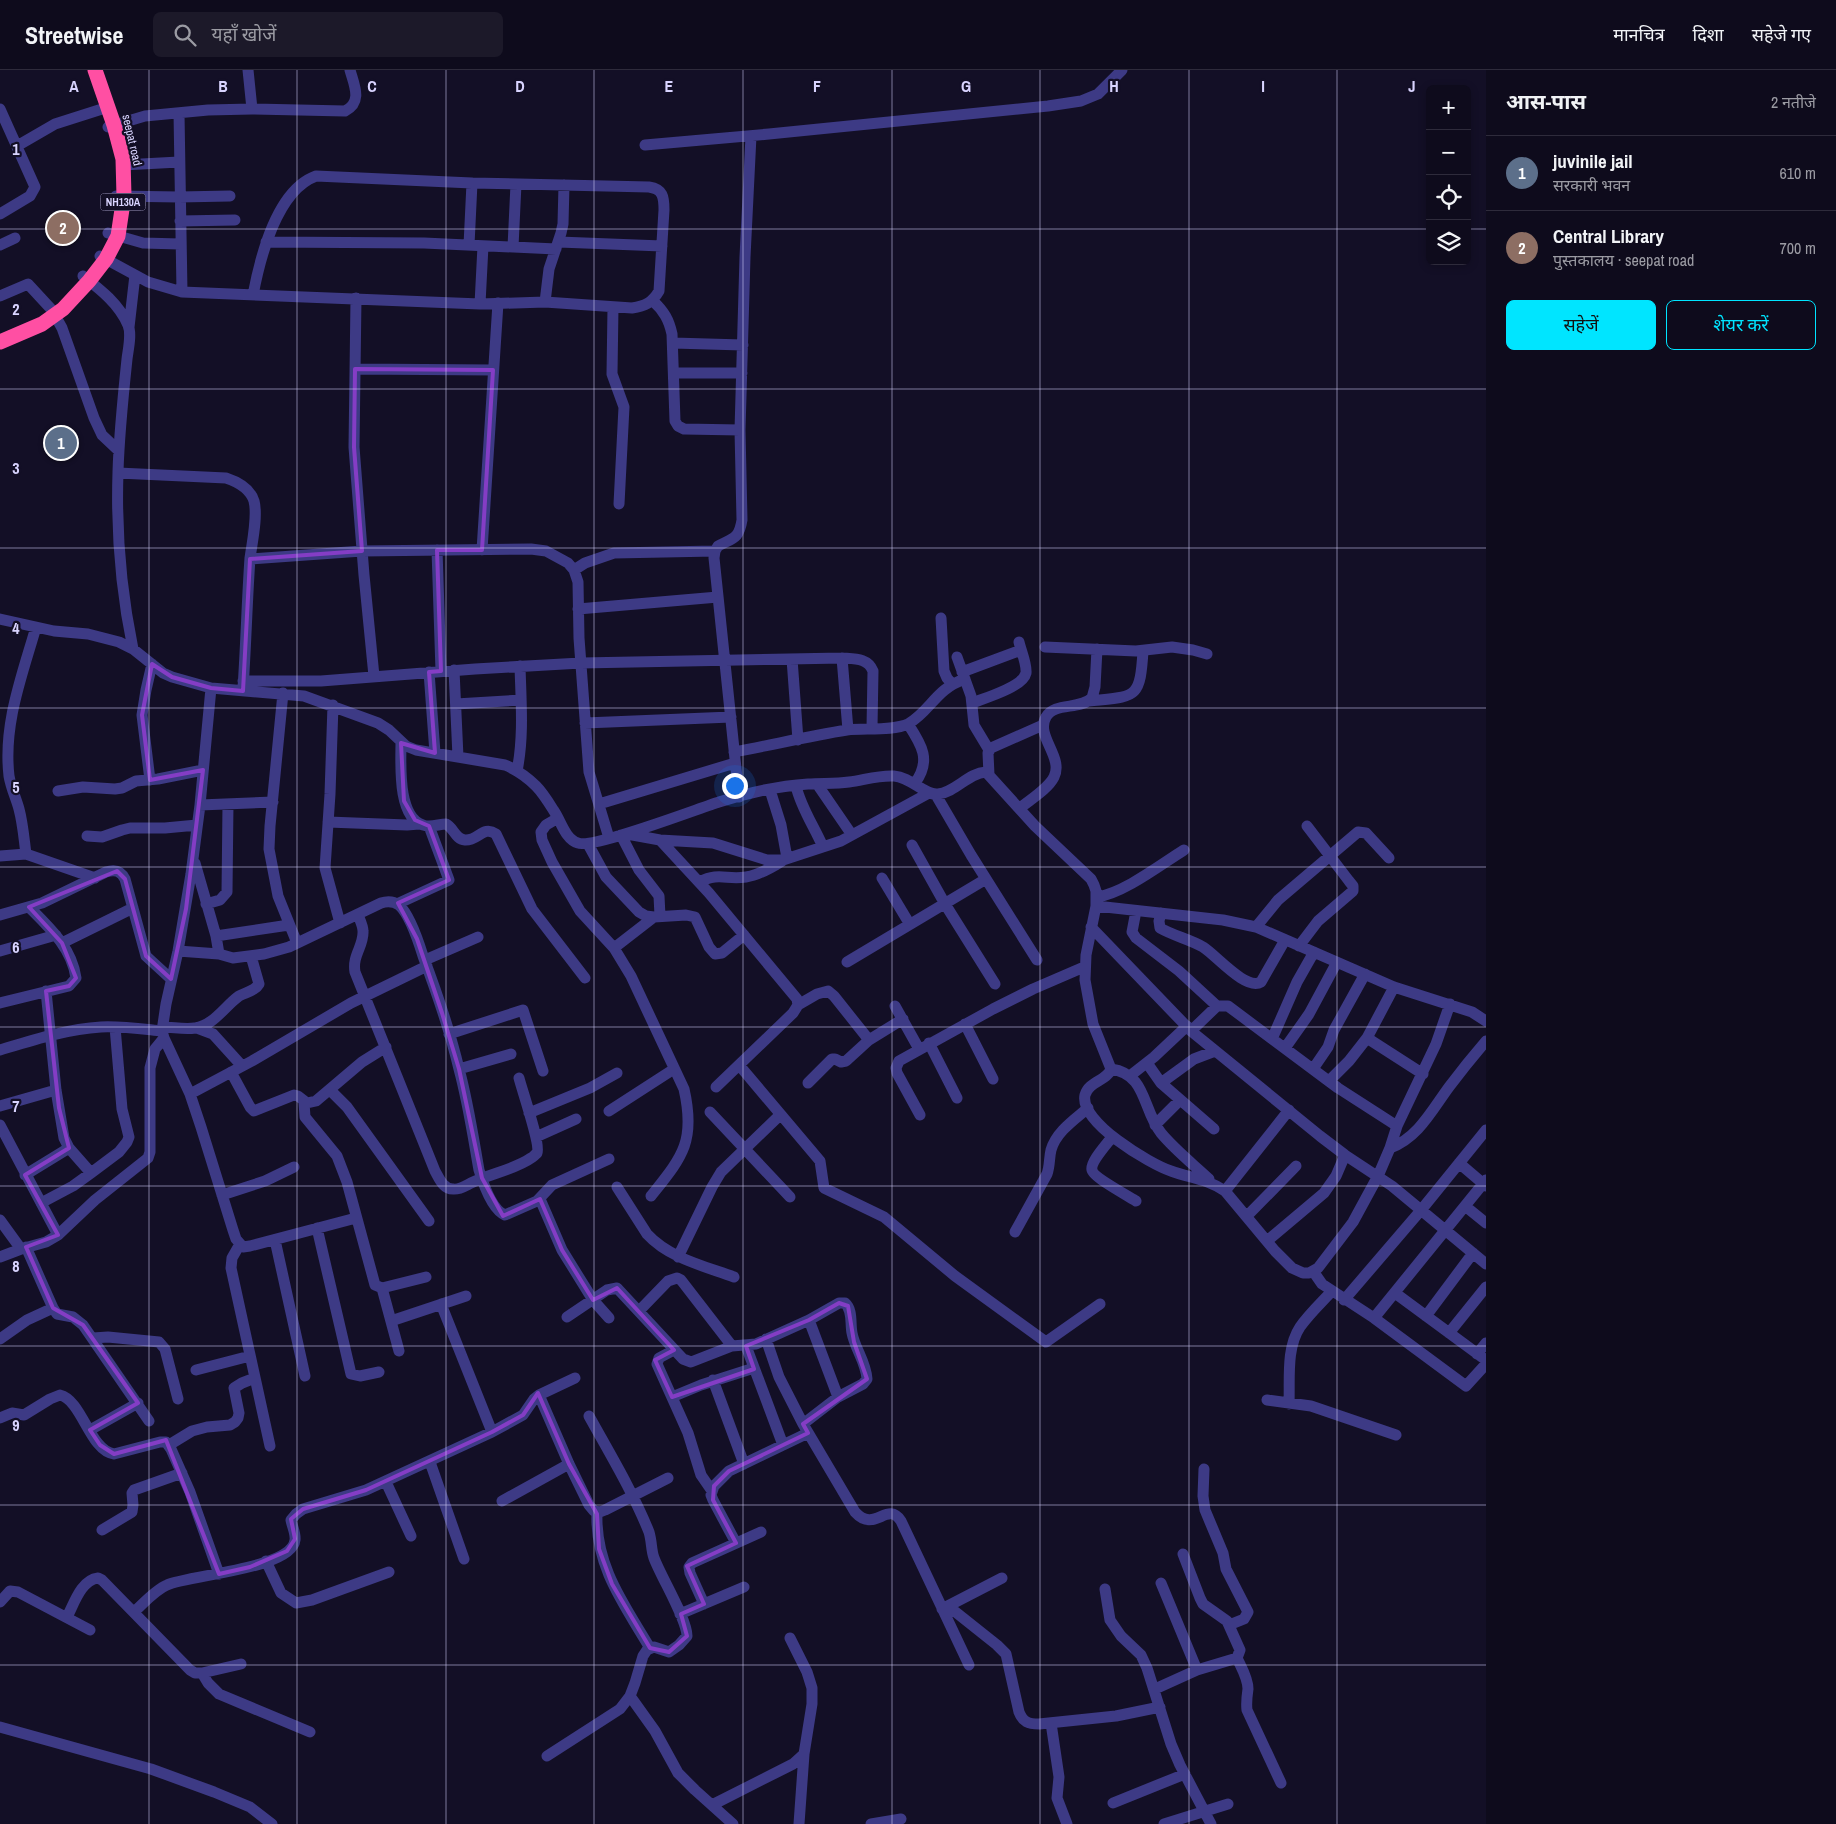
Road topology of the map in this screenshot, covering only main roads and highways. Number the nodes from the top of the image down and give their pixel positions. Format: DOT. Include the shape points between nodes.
graph roads {
  1 [pos="89,70"];
  2 [pos="95,70"];
  3 [pos="111,126"];
  4 [pos="120,196"];
  5 [pos="54,313"];
  6 [pos="0,334"];
  7 [pos="0,342"];
  1 -- 3 [label="highway, seepat road / NH130A"];
  2 -- 3 [label="highway, seepat road / NH130A"];
  3 -- 4 [label="highway, seepat road / NH130A"];
  3 -- 4 [label="highway, seepat road / NH130A" via="124,166"];
  4 -- 5 [label="highway, seepat road / NH130A" via="113,235 103,257"];
  5 -- 6 [label="highway, NH130A"];
  5 -- 7 [label="highway, NH130A" via="42,324"];
}
